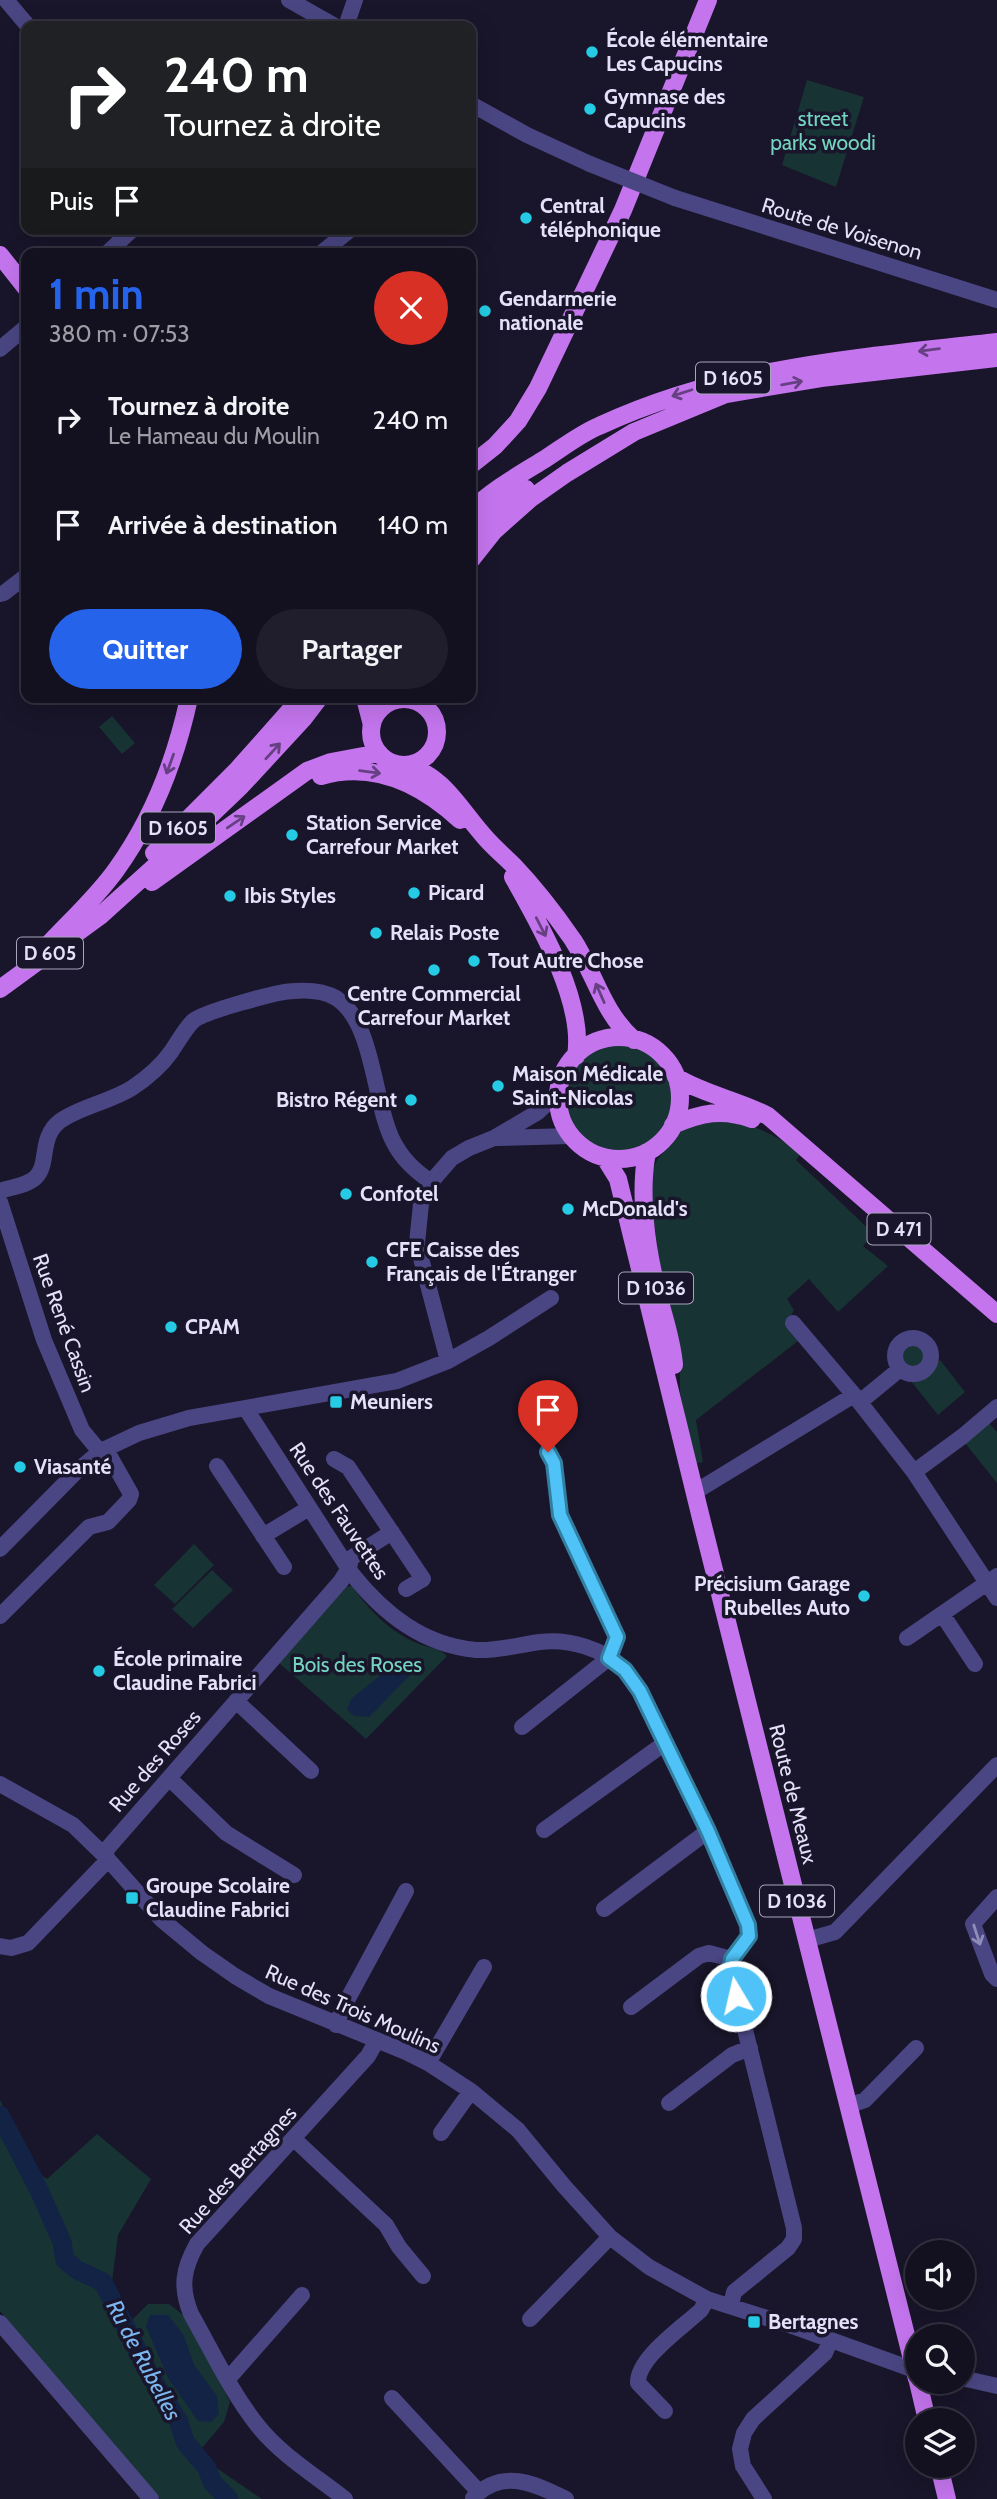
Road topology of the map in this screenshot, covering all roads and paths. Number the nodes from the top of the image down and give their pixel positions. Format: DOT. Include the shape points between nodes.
graph roads {
  1 [pos="6,0"];
  2 [pos="289,0"];
  3 [pos="355,0"];
  4 [pos="696,0"];
  5 [pos="708,0"];
  6 [pos="24,21"];
  7 [pos="326,21"];
  8 [pos="348,21"];
  9 [pos="476,107"];
  10 [pos="127,235"];
  11 [pos="344,235"];
  12 [pos="112,248"];
  13 [pos="327,248"];
  14 [pos="0,255"];
  15 [pos="21,282"];
  16 [pos="997,299"];
  17 [pos="21,331"];
  18 [pos="997,342"];
  19 [pos="0,349"];
  20 [pos="997,358"];
  21 [pos="634,432"];
  22 [pos="476,447"];
  23 [pos="476,461"];
  24 [pos="476,506"];
  25 [pos="476,528"];
  26 [pos="476,553"];
  27 [pos="21,580"];
  28 [pos="0,594"];
  29 [pos="188,703"];
  30 [pos="297,703"];
  31 [pos="315,703"];
  32 [pos="366,703"];
  33 [pos="392,703"];
  34 [pos="423,703"];
  35 [pos="372,725"];
  36 [pos="436,741"];
  37 [pos="379,753"];
  38 [pos="405,765"];
  39 [pos="281,790"];
  40 [pos="449,791"];
  41 [pos="481,833"];
  42 [pos="494,848"];
  43 [pos="100,916"];
  44 [pos="47,946"];
  45 [pos="0,979"];
  46 [pos="0,989"];
  47 [pos="634,1040"];
  48 [pos="576,1056"];
  49 [pos="676,1077"];
  50 [pos="558,1093"];
  51 [pos="673,1125"];
  52 [pos="571,1136"];
  53 [pos="495,1138"];
  54 [pos="801,1144"];
  55 [pos="647,1152"];
  56 [pos="606,1158"];
  57 [pos="430,1182"];
  58 [pos="0,1191"];
  59 [pos="0,1202"];
  60 [pos="551,1298"];
  61 [pos="997,1314"];
  62 [pos="793,1323"];
  63 [pos="448,1361"];
  64 [pos="900,1370"];
  65 [pos="857,1398"];
  66 [pos="997,1407"];
  67 [pos="246,1409"];
  68 [pos="678,1423"];
  69 [pos="101,1451"];
  70 [pos="548,1452"];
  71 [pos="334,1459"];
  72 [pos="217,1466"];
  73 [pos="914,1472"];
  74 [pos="695,1492"];
  75 [pos="309,1508"];
  76 [pos="392,1532"];
  77 [pos="263,1536"];
  78 [pos="0,1549"];
  79 [pos="284,1567"];
  80 [pos="349,1568"];
  81 [pos="992,1580"];
  82 [pos="406,1589"];
  83 [pos="997,1598"];
  84 [pos="942,1614"];
  85 [pos="0,1616"];
  86 [pos="906,1638"];
  87 [pos="609,1658"];
  88 [pos="975,1664"];
  89 [pos="236,1700"];
  90 [pos="522,1727"];
  91 [pos="665,1743"];
  92 [pos="997,1765"];
  93 [pos="311,1771"];
  94 [pos="169,1778"];
  95 [pos="0,1784"];
  96 [pos="544,1830"];
  97 [pos="708,1831"];
  98 [pos="105,1856"];
  99 [pos="294,1875"];
  100 [pos="406,1891"];
  101 [pos="997,1897"];
  102 [pos="604,1909"];
  103 [pos="807,1940"];
  104 [pos="0,1946"];
  105 [pos="732,1959"];
  106 [pos="484,1967"];
  107 [pos="997,1979"];
  108 [pos="631,2007"];
  109 [pos="336,2025"];
  110 [pos="377,2040"];
  111 [pos="750,2048"];
  112 [pos="916,2048"];
  113 [pos="428,2063"];
  114 [pos="471,2091"];
  115 [pos="669,2103"];
  116 [pos="848,2106"];
  117 [pos="441,2133"];
  118 [pos="294,2139"];
  119 [pos="610,2237"];
  120 [pos="422,2276"];
  121 [pos="302,2295"];
  122 [pos="707,2299"];
  123 [pos="731,2305"];
  124 [pos="530,2319"];
  125 [pos="0,2323"];
  126 [pos="905,2329"];
  127 [pos="830,2341"];
  128 [pos="905,2371"];
  129 [pos="228,2379"];
  130 [pos="975,2381"];
  131 [pos="997,2386"];
  132 [pos="392,2398"];
  133 [pos="665,2411"];
  134 [pos="942,2478"];
  135 [pos="475,2496"];
  136 [pos="151,2499"];
  137 [pos="345,2499"];
  138 [pos="566,2499"];
  139 [pos="764,2499"];
  140 [pos="947,2499"];
  1 -- 6 [label="street"];
  2 -- 7 [label="street"];
  3 -- 8 [label="street"];
  4 -- 22 [label="main road" via="614,208 544,352 503,421"];
  5 -- 23 [label="main road" via="623,210 538,388 518,421"];
  9 -- 16 [label="street, Route de Voisenon, bridge" via="590,164 675,198"];
  10 -- 12 [label="street"];
  11 -- 13 [label="street"];
  14 -- 15 [label="main road"];
  17 -- 19 [label="street"];
  18 -- 24 [label="main road, D 1605, one-way" via="803,364 721,381 596,427"];
  21 -- 20 [label="main road, D 1605, one-way" via="726,394"];
  21 -- 25 [label="main road, D 1605" via="547,475"];
  21 -- 26 [label="main road" via="530,499"];
  27 -- 28 [label="street"];
  29 -- 44 [label="main road, one-way" via="164,782 133,844 91,900"];
  30 -- 44 [label="main road, D 1605" via="130,876"];
  43 -- 31 [label="main road, D 1605, one-way" via="241,786"];
  32 -- 35 [label="main road"];
  33 -- 35 [label="main road" via="382,707"];
  34 -- 36 [label="main road" via="435,720"];
  35 -- 37 [label="main road"];
  36 -- 38 [label="main road" via="424,758"];
  36 -- 40 [label="main road"];
  37 -- 38 [label="main road"];
  37 -- 39 [label="main road" via="321,765"];
  38 -- 40 [label="main road" via="431,776"];
  39 -- 41 [label="main road, one-way" via="328,774 380,773 438,799"];
  43 -- 39 [label="main road, one-way"];
  40 -- 41 [label="main road"];
  41 -- 42 [label="main road"];
  47 -- 42 [label="main road, one-way" via="611,1016 579,952 546,904"];
  42 -- 48 [label="main road, one-way" via="554,956 575,1023"];
  43 -- 46 [label="main road, D 605"];
  44 -- 45 [label="main road, D 605"];
  47 -- 48 [label="main road" via="603,1040"];
  47 -- 49 [label="main road" via="658,1052"];
  48 -- 50 [label="main road" via="565,1070"];
  49 -- 51 [label="main road" via="679,1104"];
  49 -- 54 [label="main road, D 471" via="757,1110"];
  50 -- 52 [label="main road" via="561,1118"];
  50 -- 53 [label="street" via="538,1112"];
  51 -- 54 [label="main road, D 471" via="708,1112 733,1113"];
  51 -- 55 [label="main road"];
  52 -- 53 [label="street"];
  52 -- 56 [label="main road"];
  53 -- 57 [label="street" via="452,1158"];
  54 -- 61 [label="main road, D 471"];
  55 -- 56 [label="main road"];
  55 -- 68 [label="main road, Route de Meaux / D 1036" via="645,1215 655,1285 670,1334"];
  56 -- 68 [label="main road, Route de Meaux / D 1036" via="618,1179"];
  57 -- 58 [label="street" via="405,1161 388,1131 361,1029 352,1014 335,998 314,991 292,991 206,1013 192,1022 170,1054 142,1081 54,1127 36,1178"];
  57 -- 63 [label="street" via="421,1204 417,1243"];
  59 -- 69 [label="street, Rue René Cassin" via="66,1395 82,1430"];
  60 -- 63 [label="street"];
  62 -- 65 [label="street"];
  63 -- 67 [label="street" via="397,1381"];
  64 -- 65 [label="street"];
  65 -- 73 [label="street"];
  65 -- 74 [label="street"];
  66 -- 73 [label="street"];
  67 -- 69 [label="street" via="155,1427"];
  67 -- 75 [label="street, Rue des Fauvettes"];
  68 -- 74 [label="main road, Route de Meaux / D 1036"];
  69 -- 78 [label="street"];
  69 -- 85 [label="street, Rue René Cassin" via="129,1488 129,1500 108,1522 89,1527"];
  70 -- 87 [label="street" via="554,1463 560,1515 617,1637"];
  71 -- 76 [label="street" via="348,1467"];
  72 -- 77 [label="street"];
  73 -- 81 [label="street"];
  74 -- 103 [label="main road, Route de Meaux / D 1036"];
  75 -- 77 [label="street"];
  75 -- 80 [label="street, Rue des Fauvettes"];
  76 -- 80 [label="street, Rue des Roses" via="351,1558"];
  76 -- 82 [label="street" via="423,1579"];
  77 -- 79 [label="street"];
  80 -- 87 [label="street, Rue des Fauvettes" via="397,1621 432,1639 477,1650 558,1641"];
  80 -- 89 [label="street, Rue des Roses"];
  81 -- 83 [label="street"];
  81 -- 84 [label="street"];
  84 -- 86 [label="street"];
  84 -- 88 [label="street"];
  87 -- 90 [label="street"];
  87 -- 91 [label="street" via="640,1691"];
  89 -- 93 [label="street"];
  89 -- 94 [label="street, Rue des Roses"];
  91 -- 96 [label="street"];
  91 -- 97 [label="street"];
  92 -- 103 [label="street" via="835,1932"];
  94 -- 98 [label="street, Rue des Roses"];
  94 -- 99 [label="street" via="226,1833"];
  95 -- 98 [label="street, Rue des Trois Moulins" via="73,1825"];
  97 -- 102 [label="street"];
  97 -- 105 [label="street" via="748,1925 749,1936"];
  98 -- 104 [label="street, Rue des Roses" via="104,1864 28,1943"];
  98 -- 109 [label="street, Rue des Trois Moulins" via="161,1919 202,1953 269,1996"];
  100 -- 109 [label="street"];
  101 -- 107 [label="street, one-way" via="973,1924"];
  103 -- 116 [label="main road, Route de Meaux / D 1036"];
  105 -- 108 [label="street" via="709,1953 699,1956"];
  105 -- 111 [label="street" via="730,1969"];
  106 -- 113 [label="street"];
  109 -- 110 [label="street, Rue des Trois Moulins"];
  110 -- 113 [label="street, Rue des Trois Moulins"];
  110 -- 118 [label="street, Rue des Bertagnes"];
  111 -- 115 [label="street" via="732,2055"];
  111 -- 123 [label="street" via="794,2239 734,2292"];
  112 -- 116 [label="street" via="865,2100"];
  113 -- 114 [label="street, Rue des Trois Moulins"];
  114 -- 117 [label="street"];
  114 -- 119 [label="street, Rue des Trois Moulins" via="517,2130"];
  116 -- 126 [label="main road, Route de Meaux / D 1036"];
  118 -- 120 [label="street" via="386,2225"];
  118 -- 129 [label="street, Rue des Bertagnes" via="209,2229 184,2272 185,2300"];
  119 -- 122 [label="street, Rue des Trois Moulins" via="649,2267"];
  119 -- 124 [label="street"];
  121 -- 129 [label="street"];
  122 -- 123 [label="street, Rue des Trois Moulins"];
  122 -- 133 [label="street" via="638,2373 638,2383"];
  123 -- 127 [label="street, Rue des Trois Moulins"];
  125 -- 136 [label="street"];
  127 -- 128 [label="street, Rue des Trois Moulins"];
  127 -- 139 [label="street" via="825,2353 753,2419 744,2433 740,2449 743,2466"];
  129 -- 137 [label="street, Rue des Bertagnes" via="258,2427"];
  130 -- 131 [label="street"];
  132 -- 135 [label="street"];
  134 -- 140 [label="main road"];
  135 -- 138 [label="street" via="490,2485 515,2480 536,2484"];
}
